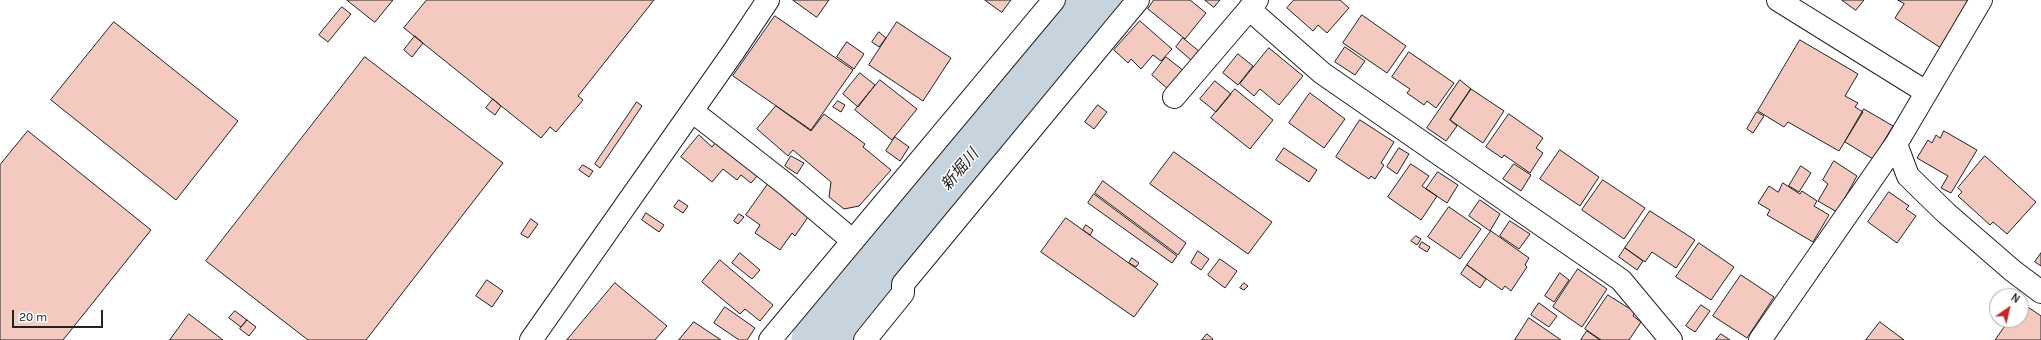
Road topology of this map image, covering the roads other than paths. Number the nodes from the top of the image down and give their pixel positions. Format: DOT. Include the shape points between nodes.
graph roads {
  1 [pos="768,0"];
  2 [pos="1054,0"];
  3 [pos="1138,0"];
  4 [pos="1778,0"];
  5 [pos="1981,0"];
  6 [pos="1253,5"];
  7 [pos="1926,92"];
  8 [pos="1174,97"];
  9 [pos="692,111"];
  10 [pos="1896,144"];
  11 [pos="853,241"];
  12 [pos="2041,292"];
  13 [pos="531,340"];
  14 [pos="770,340"];
  15 [pos="865,340"];
  16 [pos="1671,340"];
  17 [pos="1760,340"];
  1 -- 9 [label="street"];
  2 -- 11 [label="street"];
  3 -- 15 [label="street" via="903,284 903,294"];
  4 -- 7 [label="street"];
  5 -- 7 [label="street"];
  6 -- 8 [label="street"];
  6 -- 16 [label="street" via="1322,72 1621,280"];
  7 -- 10 [label="street"];
  9 -- 11 [label="street"];
  9 -- 13 [label="street"];
  10 -- 12 [label="street" via="1908,176 1952,218"];
  10 -- 17 [label="street"];
  11 -- 14 [label="street"];
}
